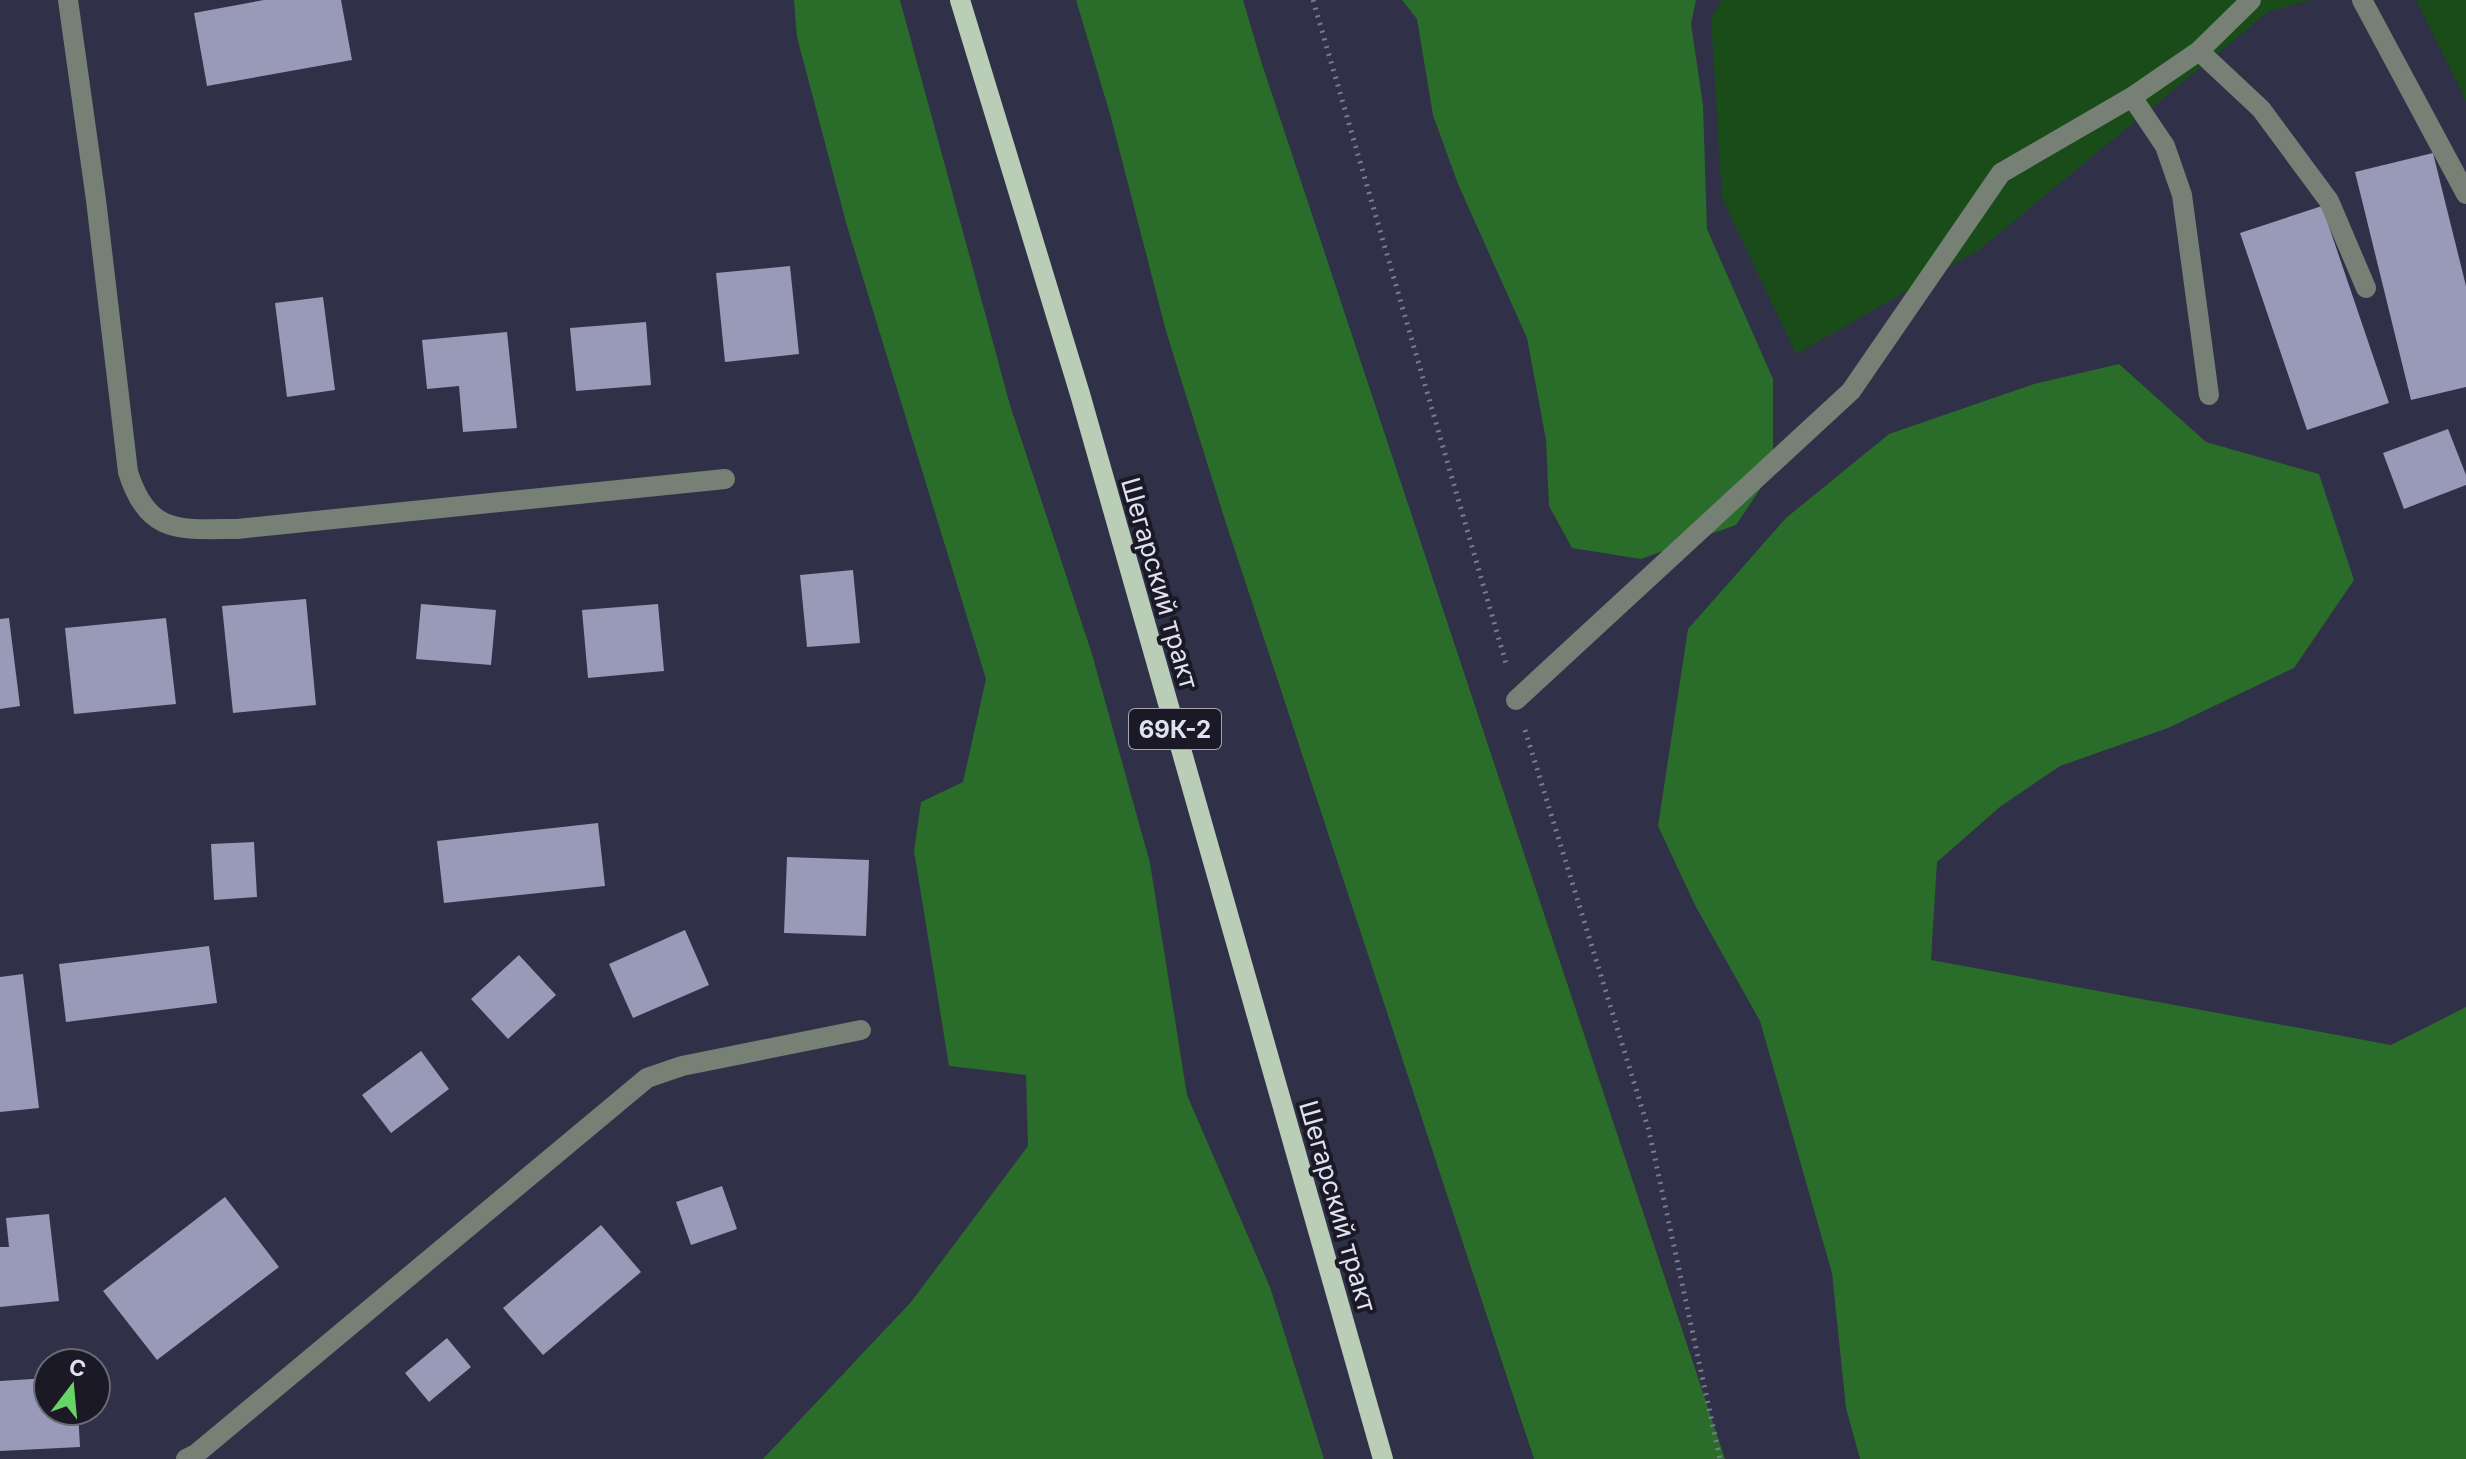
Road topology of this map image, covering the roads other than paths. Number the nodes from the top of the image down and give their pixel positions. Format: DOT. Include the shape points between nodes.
graph roads {
  1 [pos="68,0"];
  2 [pos="960,0"];
  3 [pos="2251,0"];
  4 [pos="2362,0"];
  5 [pos="2199,51"];
  6 [pos="2132,97"];
  7 [pos="2466,194"];
  8 [pos="2366,288"];
  9 [pos="2209,395"];
  10 [pos="725,479"];
  11 [pos="1516,700"];
  12 [pos="861,1030"];
  13 [pos="186,1459"];
  14 [pos="1383,1459"];
  1 -- 10 [label="street" via="128,472 145,511 182,529 237,529"];
  2 -- 14 [label="main road, Шегарский тракт / 69К-2" via="1080,394"];
  3 -- 5 [label="street"];
  4 -- 7 [label="street"];
  5 -- 6 [label="street"];
  5 -- 8 [label="street" via="2261,109 2329,201"];
  6 -- 9 [label="street" via="2165,146 2182,195"];
  6 -- 11 [label="street" via="2001,173 1851,391"];
  12 -- 13 [label="street" via="682,1066 647,1078"];
}
